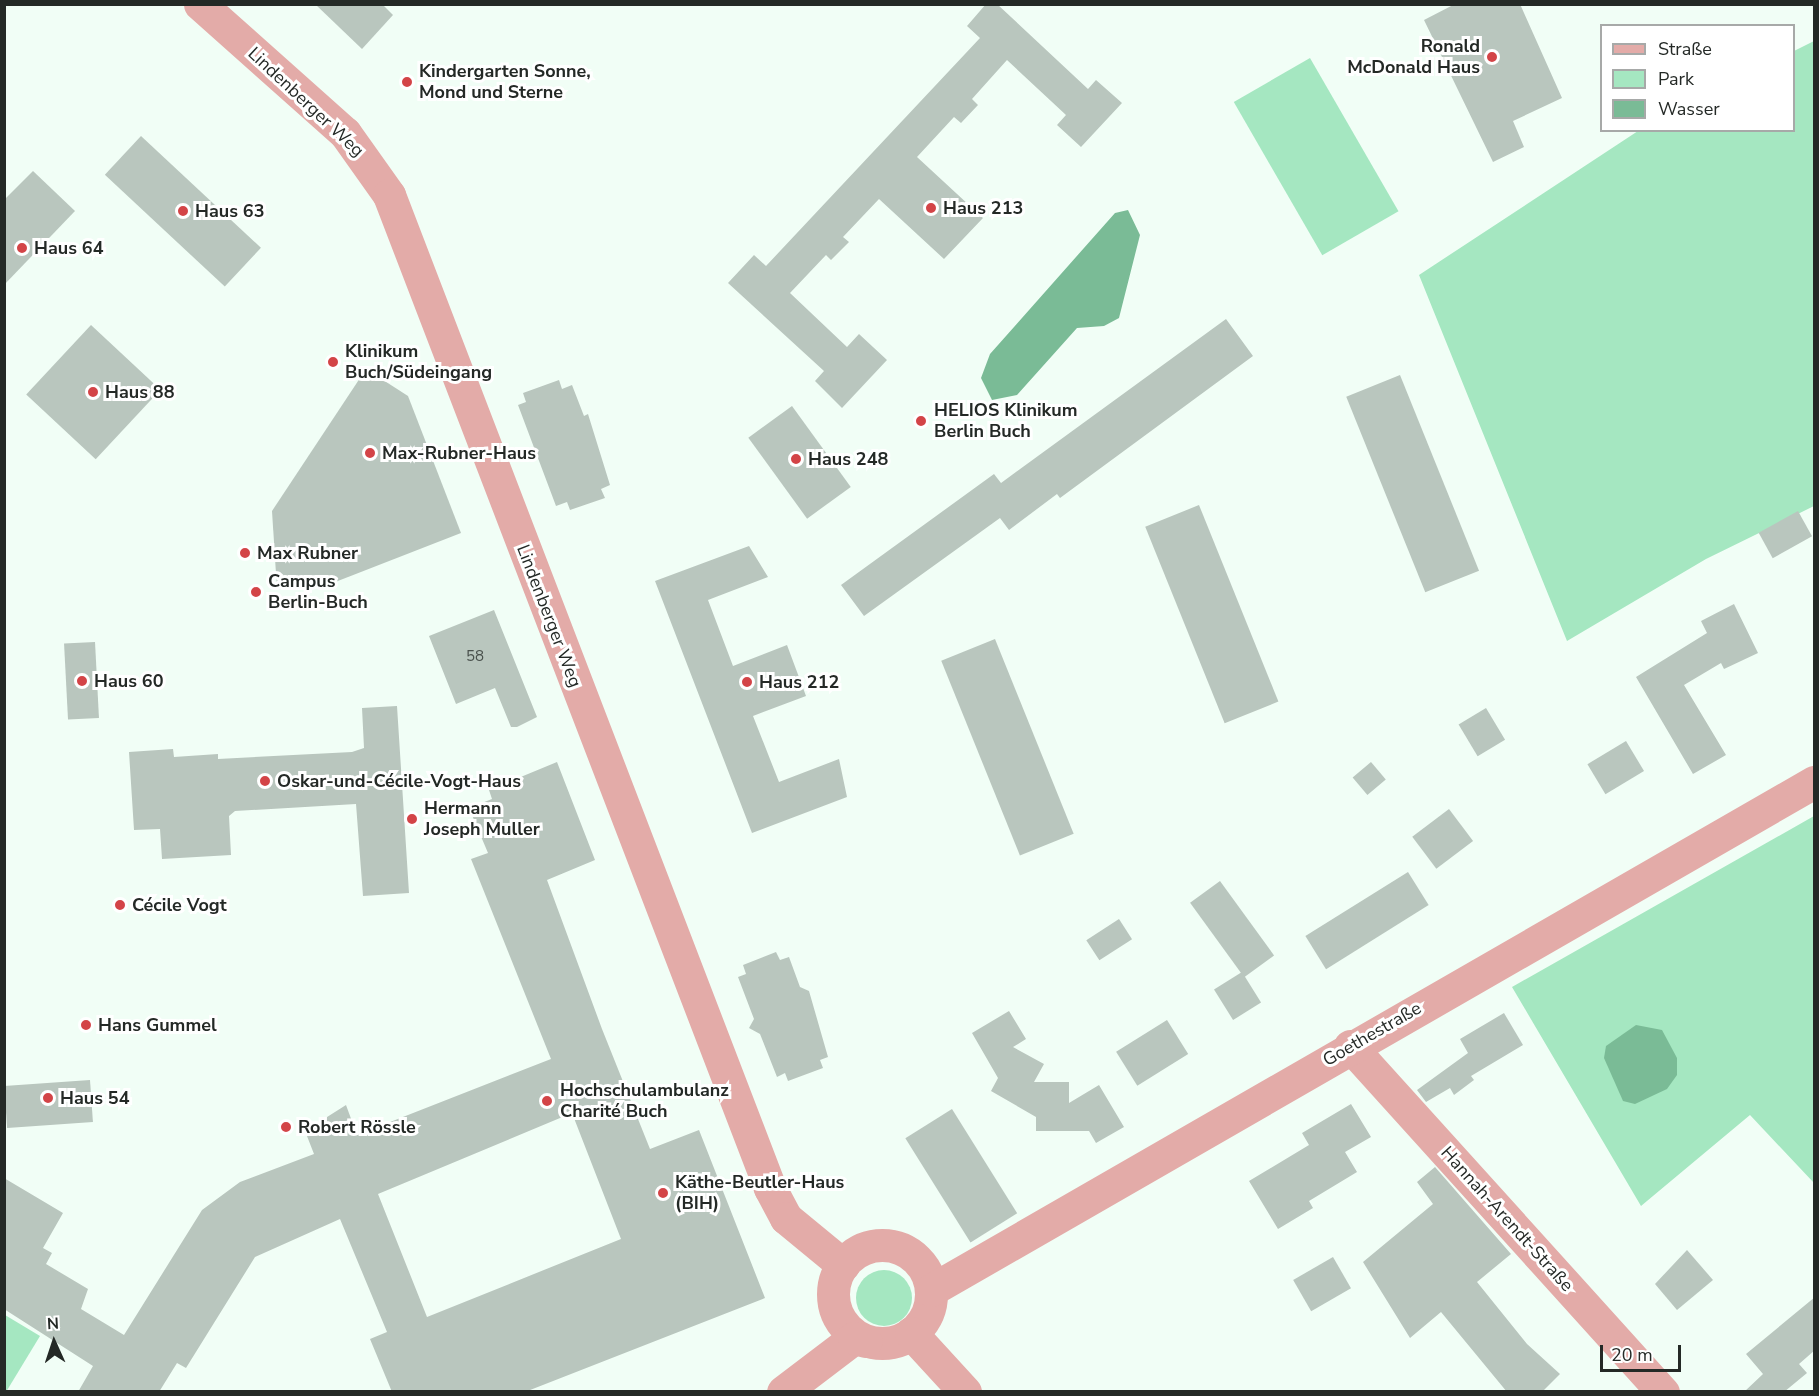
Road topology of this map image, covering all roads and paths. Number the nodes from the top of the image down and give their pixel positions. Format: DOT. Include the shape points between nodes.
graph roads {
  1 [pos="200,4"];
  2 [pos="1815,782"];
  3 [pos="1350,1046"];
  4 [pos="843,1265"];
  5 [pos="931,1290"];
  6 [pos="911,1333"];
  7 [pos="866,1341"];
  8 [pos="783,1392"];
  9 [pos="965,1392"];
  10 [pos="1663,1392"];
  1 -- 4 [label="street, Lindenberger Weg" via="345,133 389,195 770,1188 786,1218"];
  2 -- 3 [label="street, Goethestraße"];
  3 -- 5 [label="street, Goethestraße"];
  3 -- 10 [label="street, Hannah-Arendt-Straße"];
  4 -- 5 [label="street" via="862,1248 902,1248 920,1262"];
  4 -- 7 [label="street" via="835,1307 844,1326"];
  5 -- 6 [label="street" via="927,1311"];
  6 -- 7 [label="street" via="885,1344"];
  6 -- 9 [label="street"];
  7 -- 8 [label="street" via="854,1338"];
}
